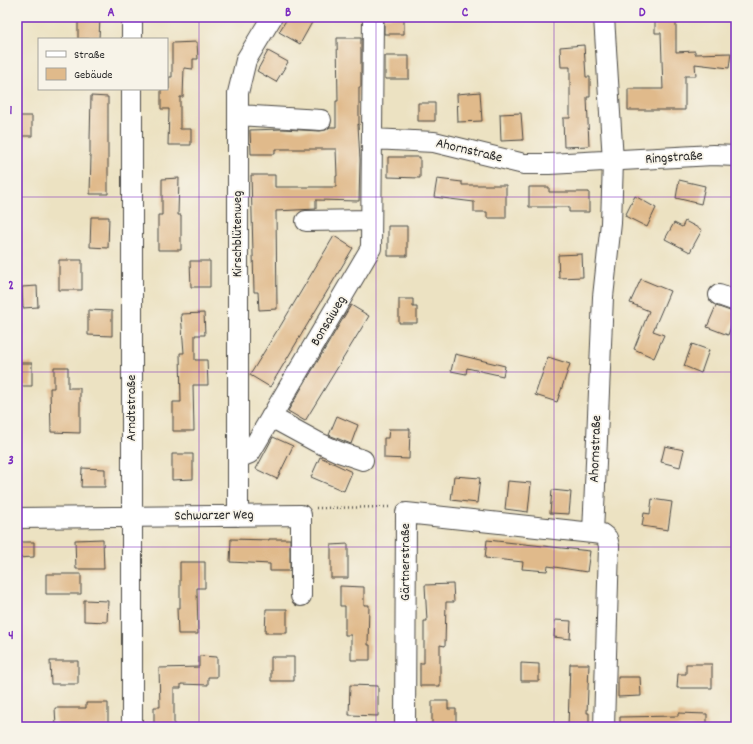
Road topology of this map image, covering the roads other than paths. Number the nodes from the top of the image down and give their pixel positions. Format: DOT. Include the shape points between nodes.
graph roads {
  1 [pos="132,17"];
  2 [pos="272,17"];
  3 [pos="373,17"];
  4 [pos="604,17"];
  5 [pos="132,38"];
  6 [pos="132,90"];
  7 [pos="238,115"];
  8 [pos="321,120"];
  9 [pos="372,139"];
  10 [pos="736,156"];
  11 [pos="612,161"];
  12 [pos="371,220"];
  13 [pos="306,221"];
  14 [pos="271,417"];
  15 [pos="238,458"];
  16 [pos="363,460"];
  17 [pos="238,516"];
  18 [pos="132,517"];
  19 [pos="17,518"];
  20 [pos="592,533"];
  21 [pos="301,596"];
  22 [pos="132,727"];
  23 [pos="405,727"];
  24 [pos="604,727"];
  1 -- 5 [label="street"];
  2 -- 7 [label="street, Kirschblütenweg" via="246,60 238,93"];
  3 -- 9 [label="street, Bonsaiweg"];
  4 -- 11 [label="street, Ahornstraße"];
  6 -- 18 [label="street, Arndtstraße"];
  7 -- 8 [label="street"];
  7 -- 15 [label="street, Kirschblütenweg"];
  9 -- 11 [label="street, Ahornstraße" via="434,142 524,164"];
  9 -- 12 [label="street, Bonsaiweg"];
  10 -- 11 [label="street, Ringstraße"];
  11 -- 20 [label="street, Ahornstraße" via="612,223 603,297"];
  12 -- 13 [label="street"];
  12 -- 14 [label="street, Bonsaiweg" via="371,248"];
  14 -- 15 [label="street, Bonsaiweg" via="250,453"];
  14 -- 16 [label="street" via="338,452"];
  15 -- 17 [label="street"];
  17 -- 18 [label="street, Schwarzer Weg"];
  17 -- 21 [label="street, Schwarzer Weg" via="301,515"];
  18 -- 19 [label="street, Schwarzer Weg"];
  18 -- 22 [label="street, Arndtstraße"];
  20 -- 23 [label="street, Gärtnerstraße" via="406,513"];
  20 -- 24 [label="street" via="602,534 607,538 609,546"];
}
